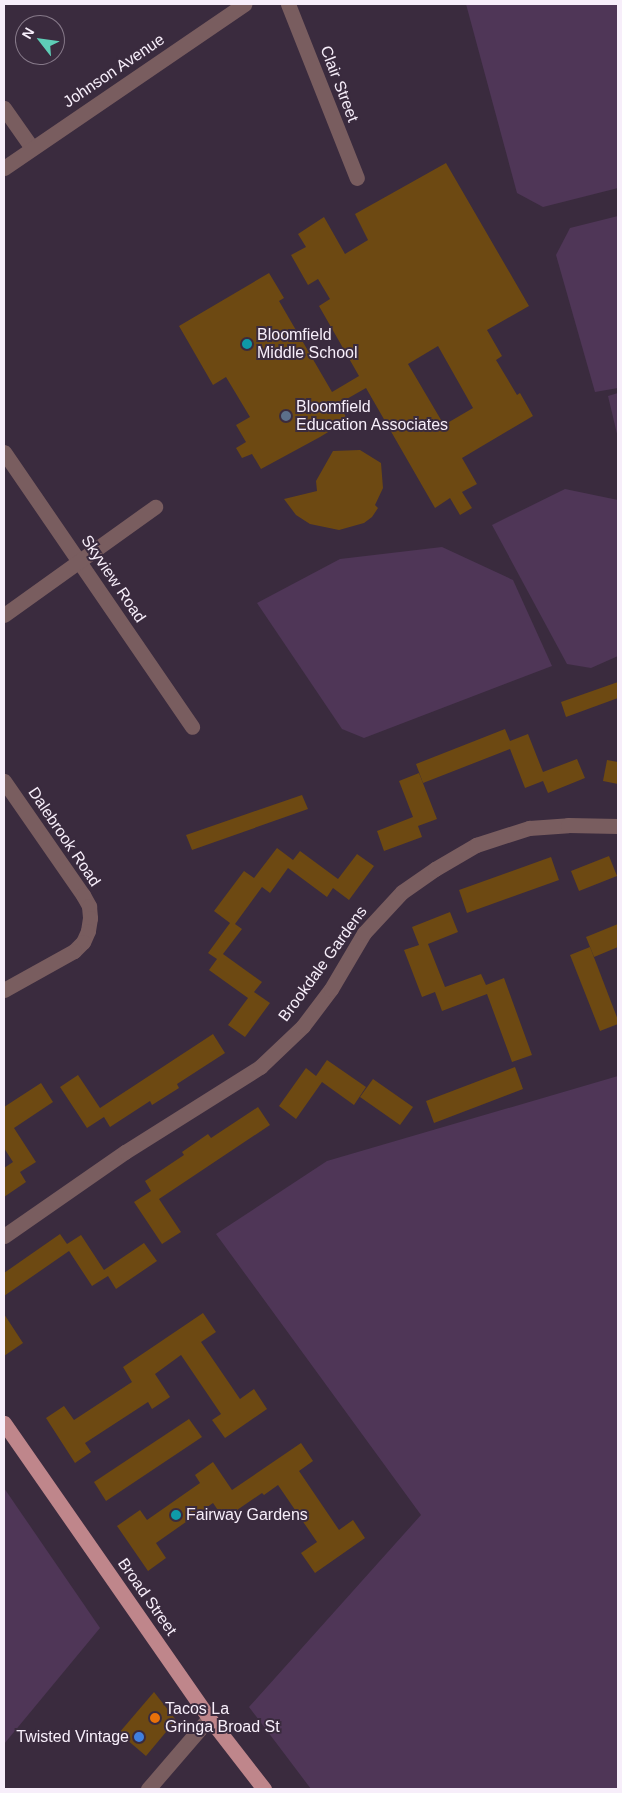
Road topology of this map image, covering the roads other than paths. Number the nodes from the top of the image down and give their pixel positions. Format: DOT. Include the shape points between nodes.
graph roads {
  1 [pos="244,4"];
  2 [pos="288,4"];
  3 [pos="4,108"];
  4 [pos="32,148"];
  5 [pos="4,168"];
  6 [pos="357,178"];
  7 [pos="4,452"];
  8 [pos="155,507"];
  9 [pos="79,562"];
  10 [pos="4,615"];
  11 [pos="192,727"];
  12 [pos="4,781"];
  13 [pos="618,826"];
  14 [pos="4,990"];
  15 [pos="4,1236"];
  16 [pos="4,1423"];
  17 [pos="209,1718"];
  18 [pos="148,1789"];
  19 [pos="264,1789"];
  1 -- 4 [label="street, Johnson Avenue"];
  2 -- 6 [label="street, Clair Street"];
  3 -- 4 [label="street"];
  4 -- 5 [label="street, Johnson Avenue"];
  7 -- 9 [label="street, Skyview Road"];
  8 -- 9 [label="street"];
  9 -- 10 [label="street"];
  9 -- 11 [label="street, Skyview Road"];
  12 -- 14 [label="street, Dalebrook Road" via="83,895 89,906 90,918 86,936 74,950"];
  13 -- 15 [label="street, Brookdale Gardens" via="529,828 476,845 435,869 402,892 364,933 331,989 303,1026 260,1067 125,1152"];
  16 -- 17 [label="main road, Broad Street"];
  17 -- 18 [label="street"];
  17 -- 19 [label="main road, Broad Street"];
}
